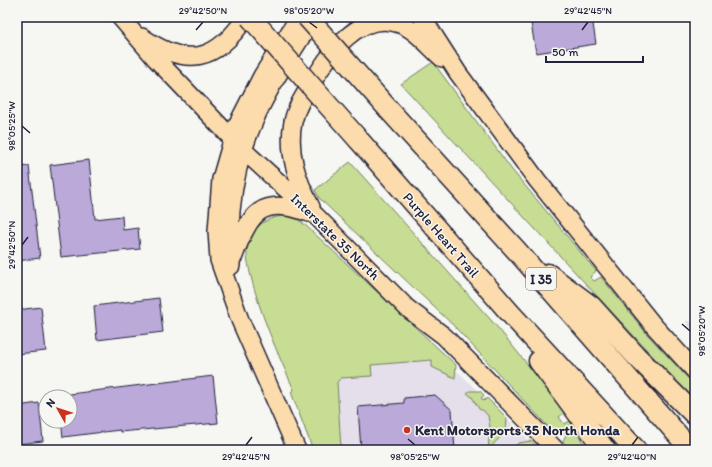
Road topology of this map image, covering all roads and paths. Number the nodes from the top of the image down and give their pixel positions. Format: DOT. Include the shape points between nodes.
graph roads {
  1 [pos="246,17"];
  2 [pos="250,17"];
  3 [pos="299,17"];
  4 [pos="307,17"];
  5 [pos="314,17"];
  6 [pos="422,17"];
  7 [pos="124,22"];
  8 [pos="458,72"];
  9 [pos="237,144"];
  10 [pos="316,216"];
  11 [pos="517,251"];
  12 [pos="229,272"];
  13 [pos="510,313"];
  14 [pos="695,371"];
  15 [pos="695,415"];
  16 [pos="297,450"];
  17 [pos="556,450"];
  18 [pos="605,450"];
  19 [pos="636,450"];
  20 [pos="691,450"];
  1 -- 7 [label="main road" via="218,48 205,54 187,57 166,50"];
  2 -- 13 [label="highway, Purple Heart Trail, bridge"];
  3 -- 9 [label="main road" via="243,110"];
  4 -- 11 [label="highway, I 35, bridge"];
  5 -- 9 [label="main road" via="274,79 250,129"];
  6 -- 8 [label="main road"];
  7 -- 9 [label="main road, Interstate 35 North"];
  8 -- 10 [label="main road" via="410,29 397,23 384,21 367,24 348,36 327,58 301,100 293,122 291,146 294,168"];
  8 -- 14 [label="main road" via="537,180 654,326"];
  9 -- 10 [label="main road, Interstate 35 North"];
  9 -- 12 [label="main road" via="221,179 217,214 220,260"];
  10 -- 12 [label="main road" via="290,206 264,209 250,219"];
  10 -- 17 [label="main road, Interstate 35 North" via="407,308 444,336"];
  11 -- 15 [label="highway" via="591,306"];
  11 -- 20 [label="highway, I 35"];
  12 -- 16 [label="main road" via="240,320"];
  13 -- 18 [label="highway" via="535,355"];
  13 -- 19 [label="highway, Purple Heart Trail"];
}
